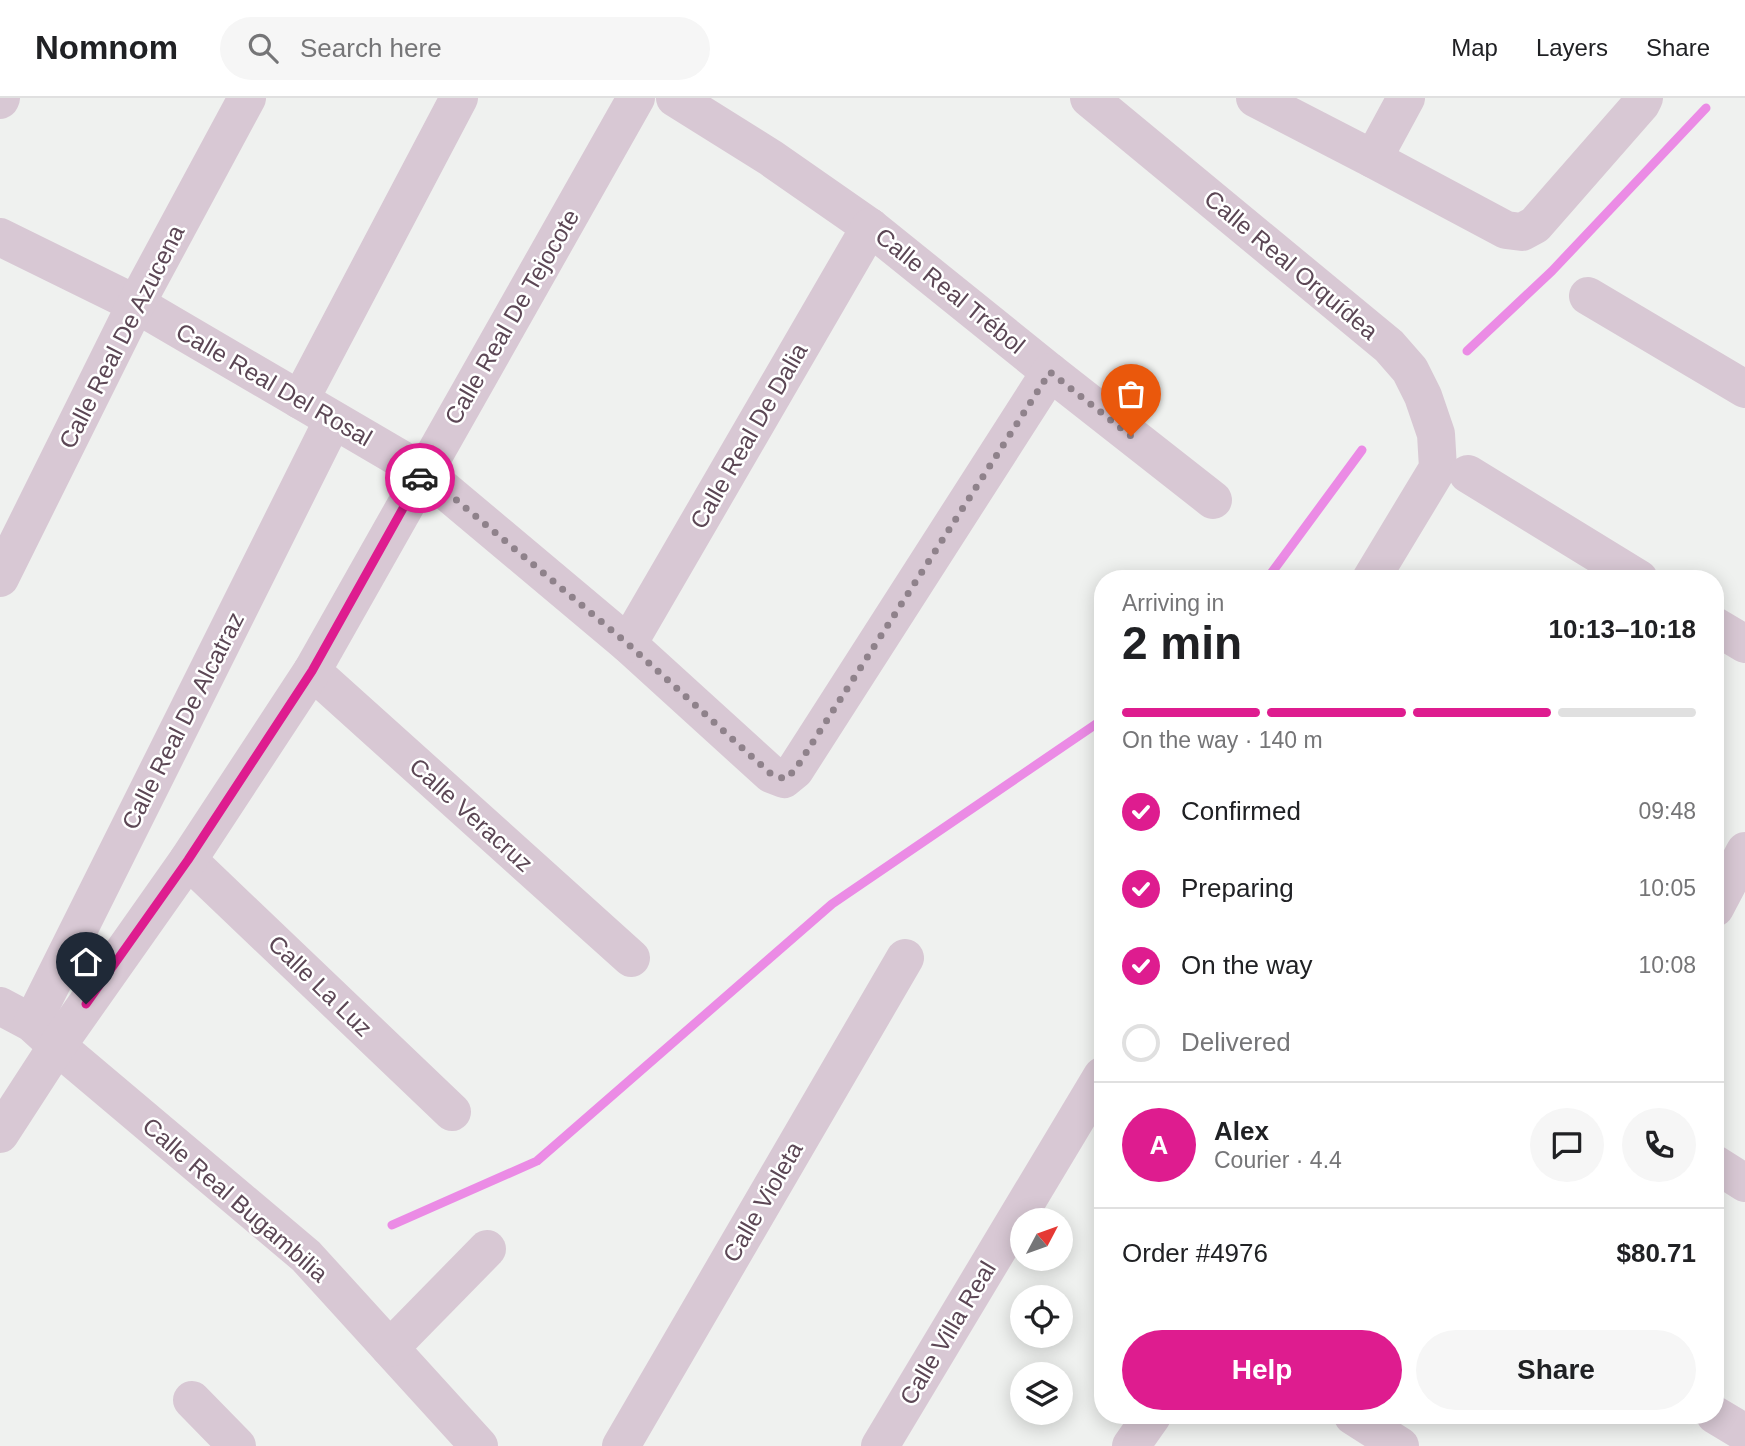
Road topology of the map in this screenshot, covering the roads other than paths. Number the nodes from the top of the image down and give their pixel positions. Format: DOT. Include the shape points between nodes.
graph roads {
  1 [pos="247,98"];
  2 [pos="459,98"];
  3 [pos="636,98"];
  4 [pos="675,98"];
  5 [pos="1089,98"];
  6 [pos="1255,98"];
  7 [pos="1406,98"];
  8 [pos="1637,100"];
  9 [pos="1373,159"];
  10 [pos="870,227"];
  11 [pos="0,237"];
  12 [pos="1588,296"];
  13 [pos="136,304"];
  14 [pos="1050,372"];
  15 [pos="1745,389"];
  16 [pos="300,400"];
  17 [pos="333,420"];
  18 [pos="1453,471"];
  19 [pos="423,472"];
  20 [pos="1213,500"];
  21 [pos="1378,570"];
  22 [pos="1624,570"];
  23 [pos="0,578"];
  24 [pos="1724,631"];
  25 [pos="628,644"];
  26 [pos="1745,644"];
  27 [pos="312,671"];
  28 [pos="1745,851"];
  29 [pos="188,860"];
  30 [pos="1724,901"];
  31 [pos="631,958"];
  32 [pos="905,958"];
  33 [pos="30,1025"];
  34 [pos="1094,1089"];
  35 [pos="452,1112"];
  36 [pos="0,1134"];
  37 [pos="1724,1170"];
  38 [pos="1745,1183"];
  39 [pos="487,1249"];
  40 [pos="390,1348"];
  41 [pos="192,1400"];
  42 [pos="1724,1420"];
  43 [pos="1146,1424"];
  44 [pos="1366,1424"];
  45 [pos="1745,1433"];
  46 [pos="236,1446"];
  47 [pos="479,1446"];
  48 [pos="621,1446"];
  49 [pos="880,1446"];
  50 [pos="1131,1446"];
  51 [pos="1400,1446"];
  1 -- 13 [label="street, Calle Real De Azucena"];
  2 -- 16 [label="street"];
  3 -- 19 [label="street, Calle Real De Tejocote"];
  4 -- 10 [label="street, Calle Real Trébol"];
  5 -- 18 [label="street, Calle Real Orquídea" via="1389,346 1410,370"];
  6 -- 9 [label="street"];
  7 -- 9 [label="street"];
  8 -- 9 [label="street" via="1535,225 1522,232 1506,230"];
  10 -- 14 [label="street, Calle Real Trébol"];
  10 -- 25 [label="street, Calle Real De Dalia"];
  11 -- 13 [label="street, Calle Real Del Rosal"];
  12 -- 15 [label="street"];
  13 -- 16 [label="street, Calle Real Del Rosal"];
  13 -- 23 [label="street, Calle Real De Azucena"];
  14 -- 20 [label="street, Calle Real Trébol"];
  14 -- 25 [label="street, Calle Real Del Rosal" via="785,779 771,774"];
  16 -- 17 [label="street, Calle Real Del Rosal"];
  17 -- 19 [label="street, Calle Real Del Rosal"];
  17 -- 33 [label="street, Calle Real De Alcatraz"];
  18 -- 21 [label="street"];
  18 -- 22 [label="street"];
  19 -- 25 [label="street, Calle Real Del Rosal"];
  19 -- 27 [label="street, Calle Real De Tejocote"];
  24 -- 26 [label="street"];
  27 -- 29 [label="street, Calle Real De Tejocote"];
  27 -- 31 [label="street, Calle Veracruz"];
  28 -- 30 [label="street"];
  29 -- 33 [label="street, Calle Real De Tejocote"];
  29 -- 35 [label="street, Calle La Luz"];
  32 -- 48 [label="street, Calle Violeta"];
  33 -- 36 [label="street, Calle Real De Tejocote"];
  33 -- 40 [label="street, Calle Real Bugambilia" via="306,1256"];
  34 -- 49 [label="street, Calle Villa Real"];
  37 -- 38 [label="street"];
  39 -- 40 [label="street"];
  40 -- 47 [label="street, Calle Real Bugambilia"];
  41 -- 46 [label="street"];
  42 -- 45 [label="street"];
  43 -- 50 [label="street"];
  44 -- 51 [label="street"];
}
